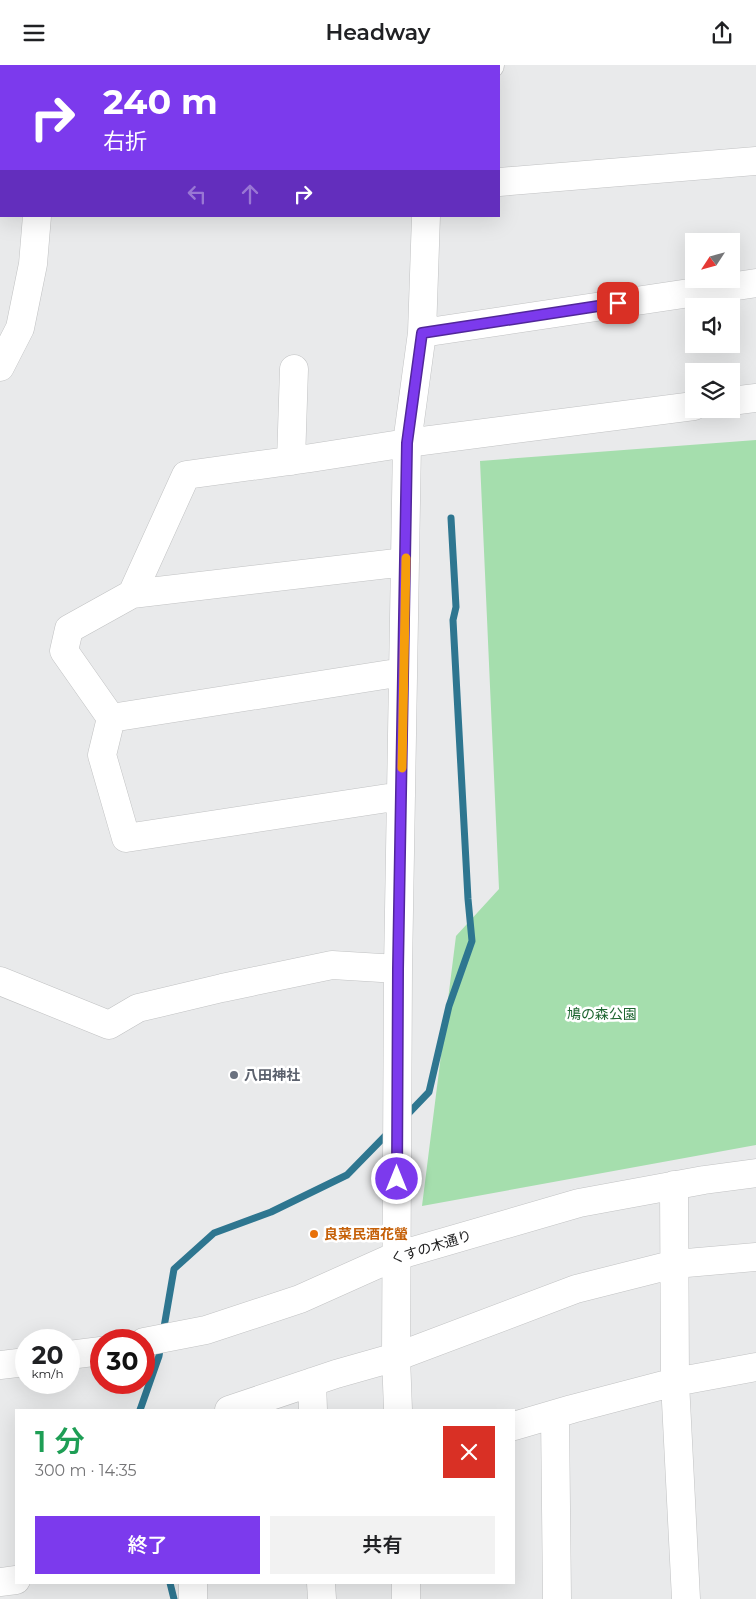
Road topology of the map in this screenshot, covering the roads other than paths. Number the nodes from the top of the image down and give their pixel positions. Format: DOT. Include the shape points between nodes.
graph roads {
  1 [pos="756,161"];
  2 [pos="500,182"];
  3 [pos="37,217"];
  4 [pos="426,217"];
  5 [pos="756,283"];
  6 [pos="422,333"];
  7 [pos="0,367"];
  8 [pos="294,369"];
  9 [pos="756,398"];
  10 [pos="740,400"];
  11 [pos="685,407"];
  12 [pos="407,443"];
  13 [pos="291,461"];
  14 [pos="406,563"];
  15 [pos="132,594"];
  16 [pos="403,672"];
  17 [pos="110,718"];
  18 [pos="401,796"];
  19 [pos="398,969"];
  20 [pos="0,981"];
  21 [pos="756,1173"];
  22 [pos="674,1185"];
  23 [pos="396,1256"];
  24 [pos="756,1257"];
  25 [pos="674,1263"];
  26 [pos="155,1340"];
  27 [pos="396,1357"];
  28 [pos="15,1363"];
  29 [pos="0,1365"];
  30 [pos="756,1367"];
  31 [pos="312,1382"];
  32 [pos="675,1382"];
  33 [pos="232,1409"];
  34 [pos="313,1409"];
  35 [pos="398,1409"];
  36 [pos="555,1414"];
  37 [pos="515,1426"];
  38 [pos="15,1579"];
  39 [pos="0,1582"];
  40 [pos="194,1584"];
  41 [pos="321,1584"];
  42 [pos="406,1584"];
  43 [pos="193,1599"];
  44 [pos="322,1599"];
  45 [pos="406,1599"];
  46 [pos="557,1599"];
  47 [pos="686,1599"];
  1 -- 2 [label="street"];
  3 -- 7 [label="street" via="33,263 20,328"];
  4 -- 6 [label="street"];
  5 -- 6 [label="street"];
  6 -- 12 [label="street"];
  8 -- 13 [label="street"];
  9 -- 10 [label="street"];
  11 -- 12 [label="street"];
  12 -- 13 [label="street"];
  12 -- 14 [label="street"];
  13 -- 15 [label="street" via="186,475"];
  14 -- 15 [label="street"];
  14 -- 16 [label="street"];
  15 -- 17 [label="street" via="69,629 64,651"];
  16 -- 17 [label="street"];
  16 -- 18 [label="street"];
  17 -- 18 [label="street" via="102,755 126,838"];
  18 -- 19 [label="street"];
  19 -- 20 [label="street" via="332,965 138,1008 109,1025"];
  19 -- 23 [label="street"];
  21 -- 22 [label="street, くすの木通り"];
  22 -- 23 [label="street, くすの木通り" via="580,1203"];
  22 -- 25 [label="street"];
  23 -- 26 [label="street, くすの木通り" via="300,1299 206,1330"];
  23 -- 27 [label="street"];
  24 -- 25 [label="street"];
  25 -- 27 [label="street" via="576,1289"];
  25 -- 32 [label="street"];
  27 -- 31 [label="street"];
  27 -- 35 [label="street"];
  28 -- 29 [label="street"];
  30 -- 32 [label="street"];
  31 -- 33 [label="street"];
  31 -- 34 [label="street"];
  32 -- 36 [label="street"];
  32 -- 47 [label="street"];
  36 -- 37 [label="street"];
  36 -- 46 [label="street"];
  38 -- 39 [label="street"];
  40 -- 43 [label="street"];
  41 -- 44 [label="street"];
  42 -- 45 [label="street"];
}
